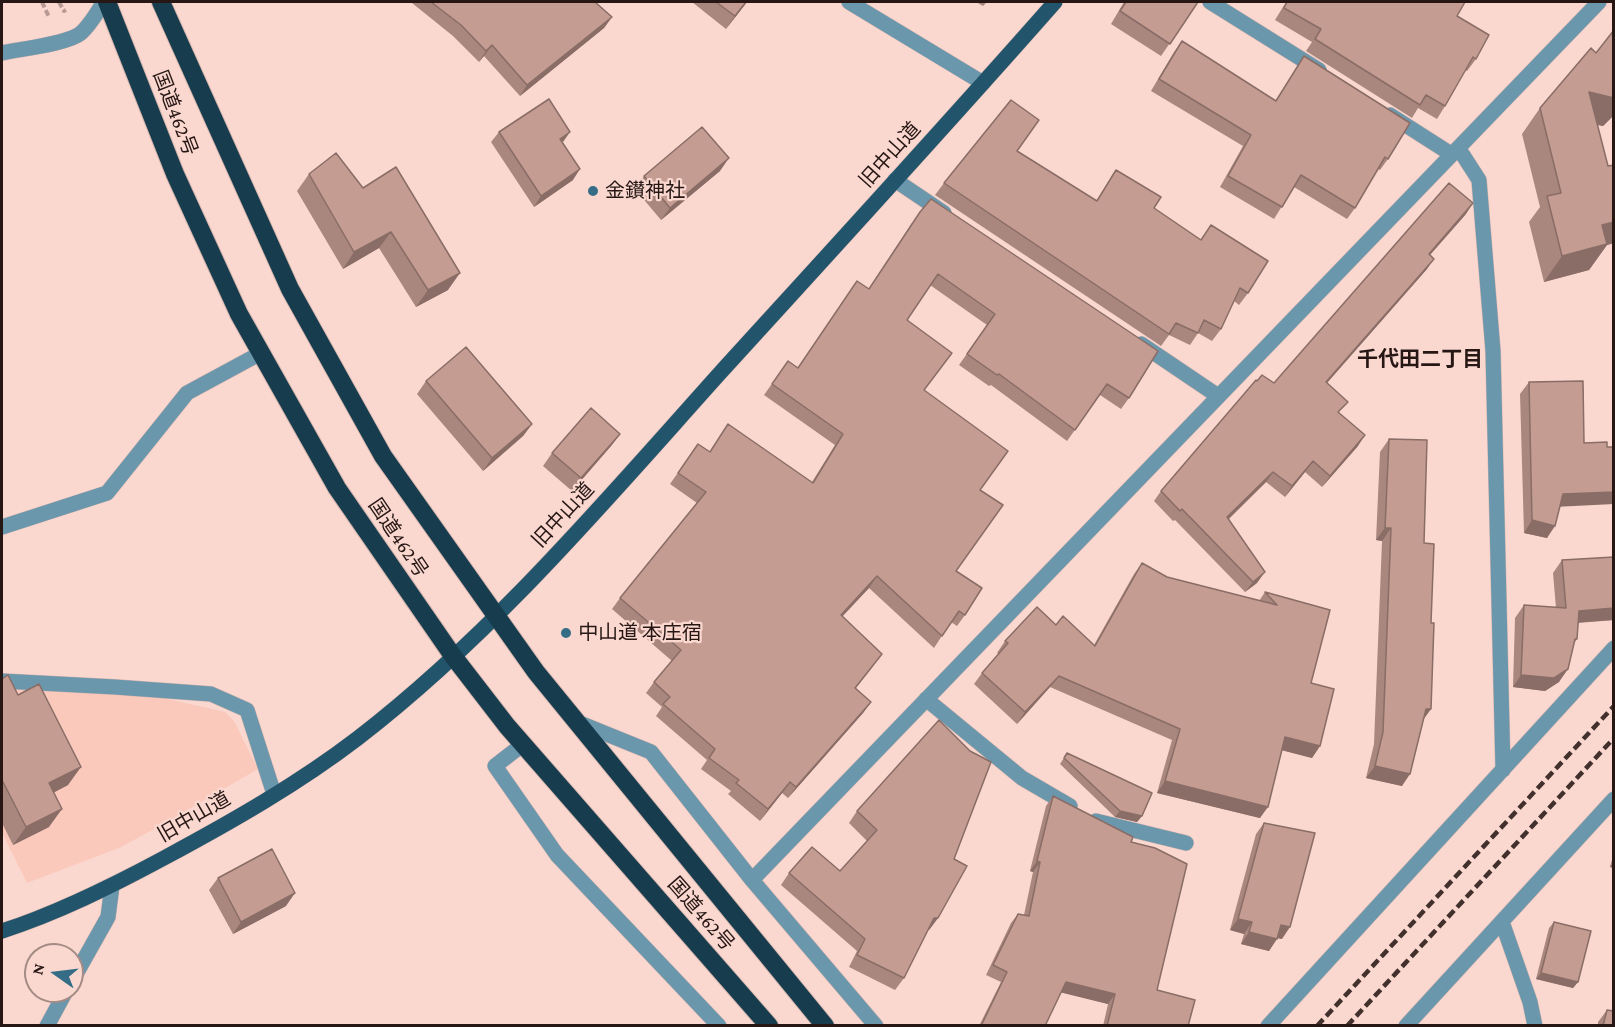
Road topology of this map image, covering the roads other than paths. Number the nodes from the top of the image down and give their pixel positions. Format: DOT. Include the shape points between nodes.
graph roads {
  1 [pos="105,2"];
  2 [pos="161,2"];
  3 [pos="849,2"];
  4 [pos="1055,2"];
  5 [pos="1210,2"];
  6 [pos="1599,2"];
  7 [pos="2,52"];
  8 [pos="1330,78"];
  9 [pos="983,83"];
  10 [pos="1380,109"];
  11 [pos="1455,151"];
  12 [pos="895,180"];
  13 [pos="954,219"];
  14 [pos="1130,337"];
  15 [pos="261,353"];
  16 [pos="1218,396"];
  17 [pos="2,527"];
  18 [pos="495,616"];
  19 [pos="1614,648"];
  20 [pos="453,656"];
  21 [pos="2,681"];
  22 [pos="926,699"];
  23 [pos="576,722"];
  24 [pos="522,745"];
  25 [pos="1503,770"];
  26 [pos="274,794"];
  27 [pos="1614,799"];
  28 [pos="1186,843"];
  29 [pos="752,880"];
  30 [pos="112,886"];
  31 [pos="1502,922"];
  32 [pos="2,931"];
  33 [pos="84,960"];
  34 [pos="59,1003"];
  35 [pos="703,1019"];
  36 [pos="822,1022"];
  37 [pos="47,1026"];
  38 [pos="718,1026"];
  39 [pos="769,1026"];
  40 [pos="876,1026"];
  41 [pos="1268,1026"];
  42 [pos="1406,1026"];
  43 [pos="1535,1026"];
  1 -- 7 [label="street" via="79,34"];
  1 -- 15 [label="highway, 国道462号" via="175,174"];
  2 -- 18 [label="highway, 国道462号" via="296,299 383,456"];
  3 -- 9 [label="street"];
  4 -- 9 [label="main road, 旧中山道"];
  5 -- 8 [label="street"];
  6 -- 11 [label="street"];
  9 -- 12 [label="main road, 旧中山道"];
  10 -- 11 [label="street"];
  11 -- 16 [label="street"];
  11 -- 25 [label="street" via="1479,180 1493,351"];
  12 -- 13 [label="street"];
  12 -- 18 [label="main road, 旧中山道" via="586,522"];
  14 -- 16 [label="street"];
  15 -- 17 [label="street" via="187,393 107,493"];
  15 -- 20 [label="highway, 国道462号" via="337,488"];
  16 -- 22 [label="street"];
  18 -- 20 [label="main road, 旧中山道"];
  18 -- 23 [label="highway, 国道462号"];
  19 -- 25 [label="street"];
  20 -- 24 [label="highway, 国道462号"];
  20 -- 26 [label="main road, 旧中山道" via="356,740"];
  21 -- 26 [label="street" via="211,694 247,710"];
  22 -- 28 [label="street" via="1022,778 1100,824"];
  22 -- 29 [label="street"];
  23 -- 29 [label="street" via="651,752"];
  23 -- 36 [label="highway, 国道462号"];
  24 -- 35 [label="street" via="495,766 557,855"];
  24 -- 39 [label="highway, 国道462号"];
  25 -- 41 [label="street"];
  26 -- 30 [label="main road, 旧中山道"];
  27 -- 31 [label="street"];
  29 -- 40 [label="street"];
  30 -- 32 [label="main road, 旧中山道"];
  30 -- 33 [label="street" via="108,917"];
  31 -- 42 [label="street"];
  31 -- 43 [label="street"];
  34 -- 37 [label="street"];
  35 -- 38 [label="street"];
}
